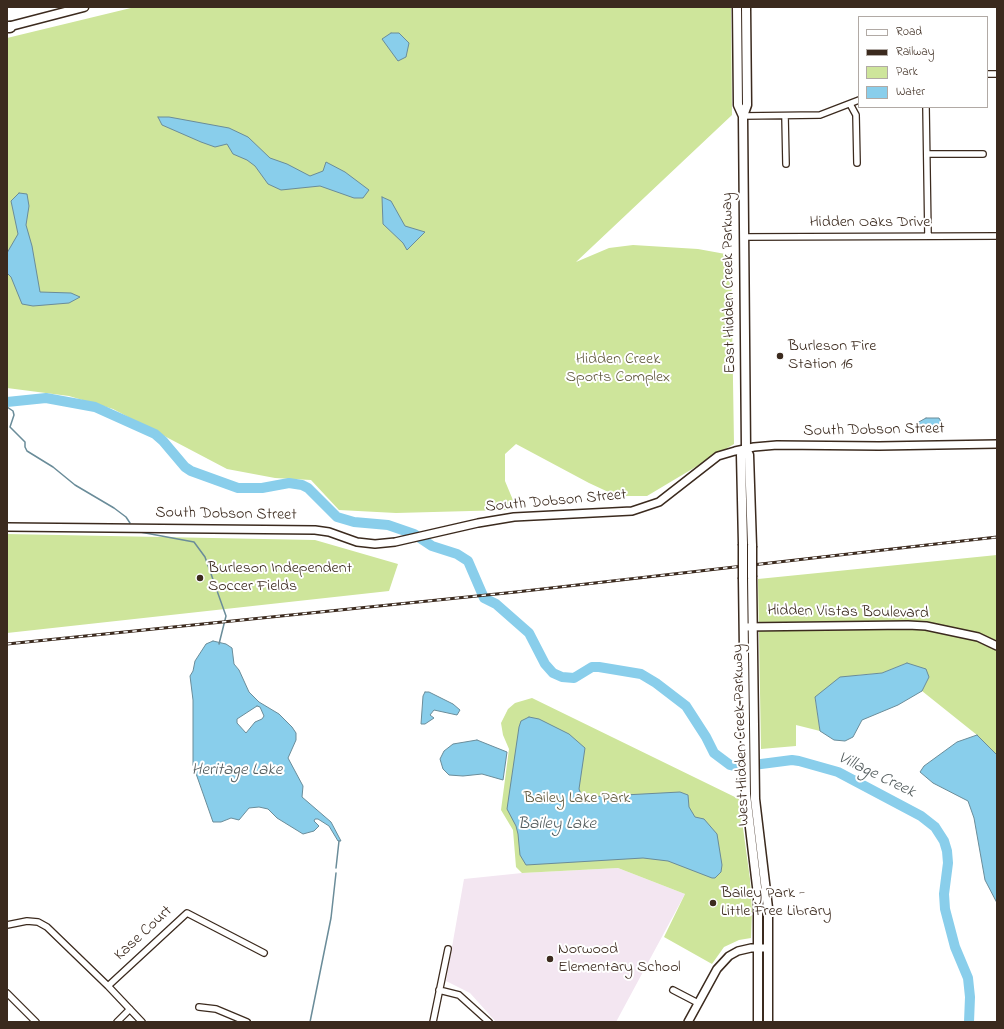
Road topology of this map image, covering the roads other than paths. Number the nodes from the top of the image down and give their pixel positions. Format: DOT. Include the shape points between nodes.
graph roads {
  1 [pos="84,7"];
  2 [pos="737,7"];
  3 [pos="746,7"];
  4 [pos="8,27"];
  5 [pos="858,100"];
  6 [pos="850,104"];
  7 [pos="926,108"];
  8 [pos="743,116"];
  9 [pos="785,116"];
  10 [pos="927,154"];
  11 [pos="983,154"];
  12 [pos="857,163"];
  13 [pos="786,164"];
  14 [pos="928,236"];
  15 [pos="997,236"];
  16 [pos="744,237"];
  17 [pos="997,444"];
  18 [pos="746,449"];
  19 [pos="7,527"];
  20 [pos="744,627"];
  21 [pos="753,627"];
  22 [pos="997,646"];
  23 [pos="7,925"];
  24 [pos="758,948"];
  25 [pos="768,948"];
  26 [pos="448,949"];
  27 [pos="264,953"];
  28 [pos="108,986"];
  29 [pos="440,990"];
  30 [pos="673,990"];
  31 [pos="7,993"];
  32 [pos="698,1004"];
  33 [pos="199,1008"];
  34 [pos="130,1009"];
  35 [pos="36,1022"];
  36 [pos="117,1022"];
  37 [pos="142,1022"];
  38 [pos="247,1022"];
  39 [pos="433,1022"];
  40 [pos="489,1022"];
  41 [pos="688,1022"];
  42 [pos="758,1022"];
  43 [pos="768,1022"];
  1 -- 4 [label="main road"];
  2 -- 8 [label="main road, East Hidden Creek Parkway" via="738,105"];
  3 -- 8 [label="main road, East Hidden Creek Parkway" via="747,105"];
  5 -- 6 [label="street"];
  6 -- 9 [label="street" via="820,114"];
  6 -- 12 [label="street" via="856,115"];
  7 -- 10 [label="street"];
  8 -- 9 [label="street"];
  8 -- 16 [label="main road, East Hidden Creek Parkway"];
  9 -- 13 [label="street"];
  10 -- 11 [label="street"];
  10 -- 14 [label="street"];
  14 -- 15 [label="street, Hidden Oaks Drive"];
  14 -- 16 [label="street, Hidden Oaks Drive"];
  16 -- 18 [label="main road, East Hidden Creek Parkway"];
  17 -- 18 [label="street, South Dobson Street" via="778,445"];
  18 -- 19 [label="street, South Dobson Street" via="718,456 659,502 632,511 514,517 395,542 369,543 315,530"];
  18 -- 20 [label="main road, West Hidden Creek Parkway, bridge" via="741,455"];
  18 -- 21 [label="main road, West Hidden Creek Parkway, bridge" via="749,455"];
  20 -- 21 [label="street, Hidden Vistas Boulevard"];
  20 -- 24 [label="main road, West Hidden Creek Parkway" via="746,794 758,895"];
  21 -- 22 [label="street, Hidden Vistas Boulevard" via="920,626 978,637"];
  21 -- 25 [label="main road, West Hidden Creek Parkway" via="755,799 767,896"];
  23 -- 28 [label="street" via="27,921 38,922 47,927"];
  24 -- 25 [label="street"];
  24 -- 32 [label="street" via="738,951 729,956 717,969"];
  24 -- 42 [label="main road, West Hidden Creek Parkway"];
  25 -- 43 [label="main road, West Hidden Creek Parkway"];
  26 -- 29 [label="street"];
  27 -- 28 [label="street, Kase Court" via="186,913"];
  28 -- 34 [label="street"];
  29 -- 39 [label="street"];
  29 -- 40 [label="street" via="459,994"];
  30 -- 32 [label="street"];
  31 -- 35 [label="street"];
  32 -- 41 [label="street"];
  33 -- 38 [label="street" via="216,1009"];
  34 -- 36 [label="street"];
  34 -- 37 [label="street"];
}
